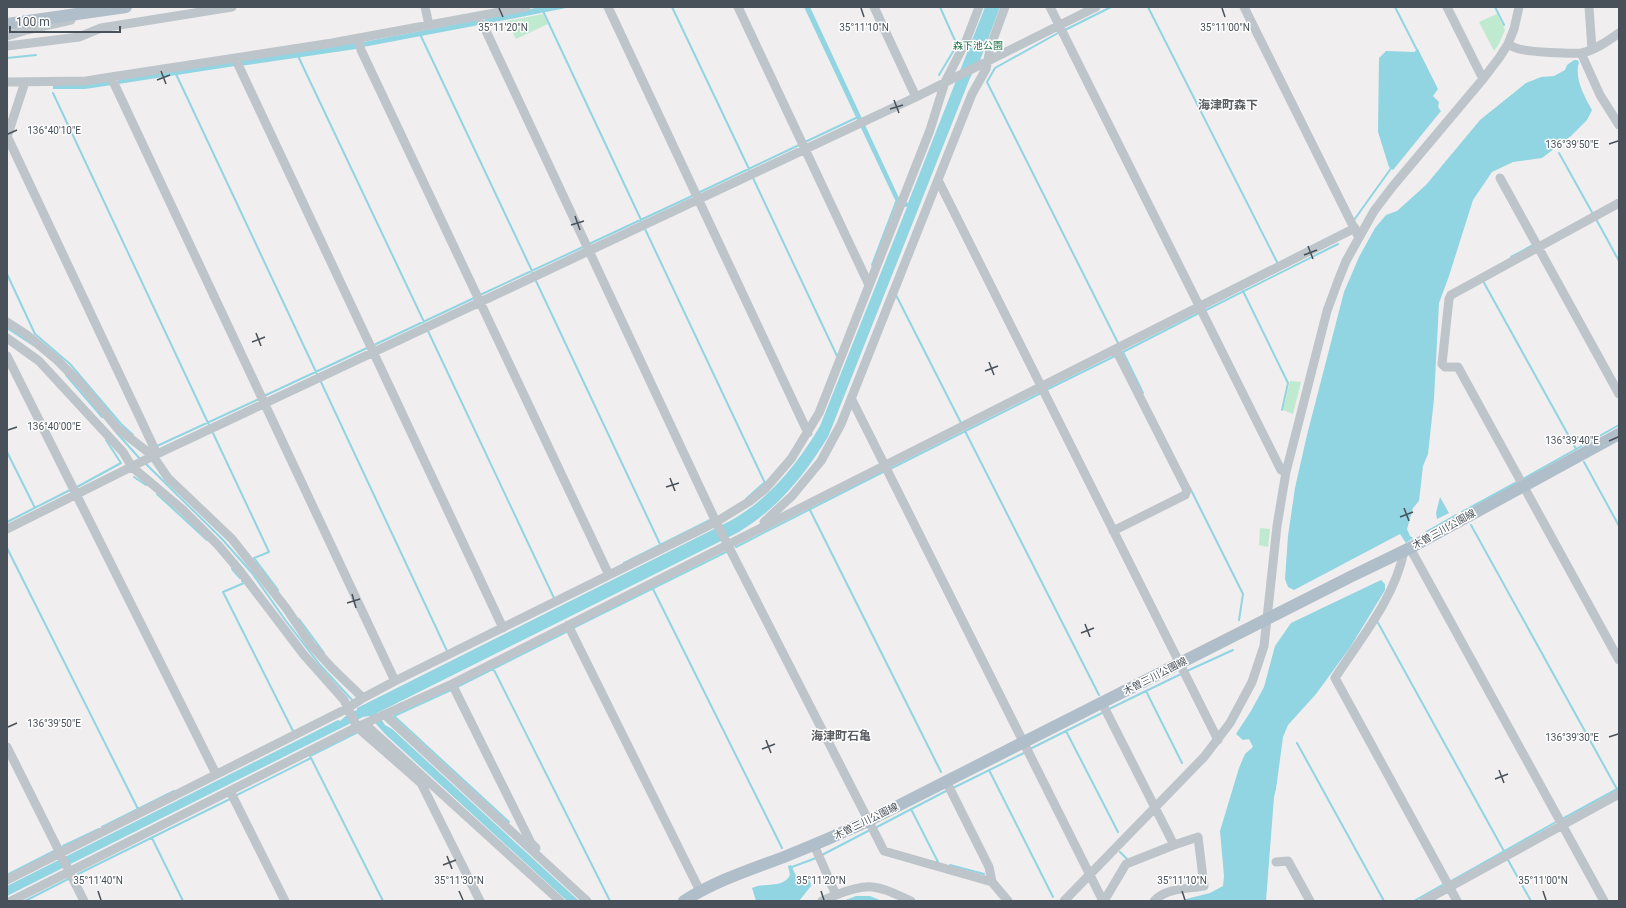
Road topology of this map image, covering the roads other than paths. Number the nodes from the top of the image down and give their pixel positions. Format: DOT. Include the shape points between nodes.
graph roads {
  1 [pos="126,7"];
  2 [pos="232,7"];
  3 [pos="425,7"];
  4 [pos="526,7"];
  5 [pos="608,7"];
  6 [pos="738,7"];
  7 [pos="874,7"];
  8 [pos="979,7"];
  9 [pos="1005,7"];
  10 [pos="1050,7"];
  11 [pos="1096,7"];
  12 [pos="1244,7"];
  13 [pos="1447,7"];
  14 [pos="1519,7"];
  15 [pos="1590,7"];
  16 [pos="98,12"];
  17 [pos="479,16"];
  18 [pos="7,24"];
  19 [pos="429,25"];
  20 [pos="1059,26"];
  21 [pos="1619,33"];
  22 [pos="7,36"];
  23 [pos="358,38"];
  24 [pos="1508,44"];
  25 [pos="7,46"];
  26 [pos="1592,49"];
  27 [pos="1581,53"];
  28 [pos="235,58"];
  29 [pos="987,62"];
  30 [pos="111,77"];
  31 [pos="1483,79"];
  32 [pos="947,81"];
  33 [pos="7,82"];
  34 [pos="26,82"];
  35 [pos="916,97"];
  36 [pos="1619,124"];
  37 [pos="7,137"];
  38 [pos="805,149"];
  39 [pos="1500,178"];
  40 [pos="938,180"];
  41 [pos="697,200"];
  42 [pos="1619,203"];
  43 [pos="1355,228"];
  44 [pos="1358,239"];
  45 [pos="1538,247"];
  46 [pos="589,251"];
  47 [pos="869,285"];
  48 [pos="480,302"];
  49 [pos="1199,307"];
  50 [pos="7,322"];
  51 [pos="7,338"];
  52 [pos="1116,350"];
  53 [pos="373,352"];
  54 [pos="8,361"];
  55 [pos="1041,387"];
  56 [pos="1619,394"];
  57 [pos="852,400"];
  58 [pos="265,403"];
  59 [pos="808,433"];
  60 [pos="1619,434"];
  61 [pos="153,456"];
  62 [pos="133,466"];
  63 [pos="160,466"];
  64 [pos="885,466"];
  65 [pos="1286,472"];
  66 [pos="1523,486"];
  67 [pos="76,495"];
  68 [pos="717,523"];
  69 [pos="7,529"];
  70 [pos="755,530"];
  71 [pos="1113,531"];
  72 [pos="728,543"];
  73 [pos="1407,550"];
  74 [pos="252,557"];
  75 [pos="608,575"];
  76 [pos="1267,619"];
  77 [pos="568,625"];
  78 [pos="503,628"];
  79 [pos="1619,660"];
  80 [pos="1180,664"];
  81 [pos="395,680"];
  82 [pos="452,684"];
  83 [pos="361,699"];
  84 [pos="1102,703"];
  85 [pos="349,708"];
  86 [pos="384,716"];
  87 [pos="361,724"];
  88 [pos="1218,740"];
  89 [pos="1024,742"];
  90 [pos="7,746"];
  91 [pos="216,774"];
  92 [pos="946,781"];
  93 [pos="230,791"];
  94 [pos="1619,794"];
  95 [pos="1154,807"];
  96 [pos="868,821"];
  97 [pos="1562,825"];
  98 [pos="814,845"];
  99 [pos="1174,845"];
  100 [pos="60,854"];
  101 [pos="1276,862"];
  102 [pos="69,870"];
  103 [pos="1089,874"];
  104 [pos="7,880"];
  105 [pos="992,882"];
  106 [pos="1450,887"];
  107 [pos="700,891"];
  108 [pos="836,894"];
  109 [pos="11,901"];
  110 [pos="84,901"];
  111 [pos="285,901"];
  112 [pos="480,901"];
  113 [pos="560,901"];
  114 [pos="588,901"];
  115 [pos="594,901"];
  116 [pos="684,901"];
  117 [pos="822,901"];
  118 [pos="911,901"];
  119 [pos="1008,901"];
  120 [pos="1064,901"];
  121 [pos="1103,901"];
  122 [pos="1154,901"];
  123 [pos="1310,901"];
  124 [pos="1424,901"];
  125 [pos="1457,901"];
  126 [pos="1604,901"];
  1 -- 16 [label="main road"];
  2 -- 25 [label="street" via="101,28 79,37"];
  3 -- 19 [label="street"];
  4 -- 17 [label="street"];
  5 -- 41 [label="street"];
  6 -- 38 [label="street"];
  7 -- 35 [label="street"];
  8 -- 32 [label="street"];
  9 -- 29 [label="street"];
  10 -- 20 [label="street"];
  11 -- 20 [label="street"];
  12 -- 43 [label="street"];
  13 -- 31 [label="street"];
  14 -- 24 [label="street"];
  15 -- 26 [label="street"];
  16 -- 18 [label="main road"];
  16 -- 22 [label="street"];
  17 -- 19 [label="street"];
  17 -- 46 [label="street"];
  19 -- 23 [label="street"];
  20 -- 29 [label="street"];
  20 -- 49 [label="street"];
  21 -- 26 [label="street"];
  23 -- 28 [label="street"];
  23 -- 48 [label="street" via="361,50"];
  24 -- 27 [label="street" via="1531,51"];
  24 -- 31 [label="street"];
  26 -- 27 [label="street"];
  27 -- 36 [label="street" via="1600,95"];
  28 -- 30 [label="street"];
  28 -- 53 [label="street"];
  29 -- 32 [label="street"];
  29 -- 40 [label="street"];
  30 -- 34 [label="street"];
  30 -- 58 [label="street"];
  31 -- 44 [label="street" via="1393,186 1374,211"];
  32 -- 35 [label="street"];
  32 -- 47 [label="street"];
  33 -- 34 [label="street"];
  34 -- 37 [label="street"];
  35 -- 38 [label="street"];
  37 -- 61 [label="street"];
  38 -- 41 [label="street"];
  38 -- 47 [label="street"];
  39 -- 45 [label="street"];
  40 -- 55 [label="street"];
  40 -- 57 [label="street"];
  41 -- 46 [label="street"];
  41 -- 59 [label="street"];
  42 -- 45 [label="street"];
  43 -- 44 [label="street"];
  43 -- 49 [label="street"];
  44 -- 65 [label="street" via="1346,261 1327,311"];
  45 -- 56 [label="street"];
  45 -- 66 [label="street" via="1451,295 1442,364 1445,367 1458,366"];
  46 -- 48 [label="street"];
  46 -- 68 [label="street"];
  47 -- 59 [label="street" via="819,413"];
  48 -- 53 [label="street"];
  48 -- 75 [label="street"];
  49 -- 52 [label="street"];
  49 -- 65 [label="street" via="1281,470"];
  50 -- 61 [label="street" via="57,360 81,384 117,428"];
  51 -- 62 [label="street" via="39,361"];
  52 -- 55 [label="street"];
  52 -- 71 [label="street" via="1186,490 1186,495"];
  53 -- 58 [label="street"];
  53 -- 78 [label="street"];
  54 -- 67 [label="street"];
  55 -- 64 [label="street"];
  55 -- 71 [label="street"];
  57 -- 64 [label="street"];
  57 -- 70 [label="street" via="821,461 792,496"];
  58 -- 61 [label="street"];
  58 -- 81 [label="street"];
  59 -- 68 [label="street" via="791,459 765,489"];
  60 -- 66 [label="main road, 木曽三川公園線"];
  61 -- 62 [label="street"];
  61 -- 63 [label="street"];
  62 -- 67 [label="street"];
  62 -- 85 [label="street" via="218,546"];
  63 -- 74 [label="street" via="235,536"];
  63 -- 83 [label="street" via="168,478 232,539 312,645"];
  64 -- 70 [label="street"];
  64 -- 89 [label="street"];
  65 -- 76 [label="street"];
  66 -- 73 [label="main road, 木曽三川公園線"];
  66 -- 79 [label="street"];
  67 -- 69 [label="street"];
  67 -- 91 [label="street"];
  68 -- 72 [label="street"];
  68 -- 75 [label="street"];
  70 -- 72 [label="street"];
  71 -- 80 [label="street"];
  72 -- 77 [label="street"];
  72 -- 96 [label="street"];
  73 -- 76 [label="main road, 木曽三川公園線"];
  73 -- 97 [label="street"];
  73 -- 106 [label="street" via="1383,604 1334,678"];
  75 -- 78 [label="street"];
  76 -- 80 [label="main road, 木曽三川公園線"];
  76 -- 88 [label="street" via="1264,646 1252,682"];
  77 -- 82 [label="street"];
  77 -- 107 [label="street"];
  78 -- 81 [label="street"];
  80 -- 84 [label="main road, 木曽三川公園線"];
  80 -- 88 [label="street"];
  81 -- 83 [label="street"];
  82 -- 86 [label="street"];
  82 -- 115 [label="street" via="531,843"];
  83 -- 85 [label="street"];
  84 -- 89 [label="main road, 木曽三川公園線"];
  84 -- 95 [label="street"];
  85 -- 87 [label="street"];
  85 -- 91 [label="street"];
  86 -- 87 [label="street"];
  86 -- 114 [label="street"];
  87 -- 93 [label="street"];
  87 -- 112 [label="street" via="421,783"];
  87 -- 113 [label="street"];
  88 -- 95 [label="street"];
  89 -- 92 [label="main road, 木曽三川公園線"];
  89 -- 103 [label="street"];
  90 -- 100 [label="street"];
  91 -- 100 [label="street"];
  92 -- 96 [label="main road, 木曽三川公園線"];
  92 -- 105 [label="street" via="989,867"];
  93 -- 102 [label="street"];
  93 -- 111 [label="street"];
  94 -- 97 [label="street"];
  95 -- 99 [label="street"];
  95 -- 103 [label="street"];
  96 -- 98 [label="main road, 木曽三川公園線"];
  96 -- 105 [label="street" via="884,851"];
  97 -- 106 [label="street"];
  97 -- 126 [label="street"];
  98 -- 107 [label="main road, 木曽三川公園線" via="726,878"];
  98 -- 108 [label="street"];
  99 -- 121 [label="street" via="1126,864"];
  99 -- 122 [label="street" via="1198,837 1204,886 1163,893"];
  100 -- 102 [label="street"];
  100 -- 104 [label="street"];
  101 -- 123 [label="street" via="1288,861"];
  102 -- 109 [label="street"];
  102 -- 110 [label="street"];
  103 -- 120 [label="street"];
  103 -- 121 [label="street"];
  105 -- 119 [label="street"];
  106 -- 124 [label="street"];
  106 -- 125 [label="street"];
  107 -- 116 [label="main road, 木曽三川公園線"];
  108 -- 117 [label="street"];
  108 -- 118 [label="street" via="859,886 871,886"];
}
